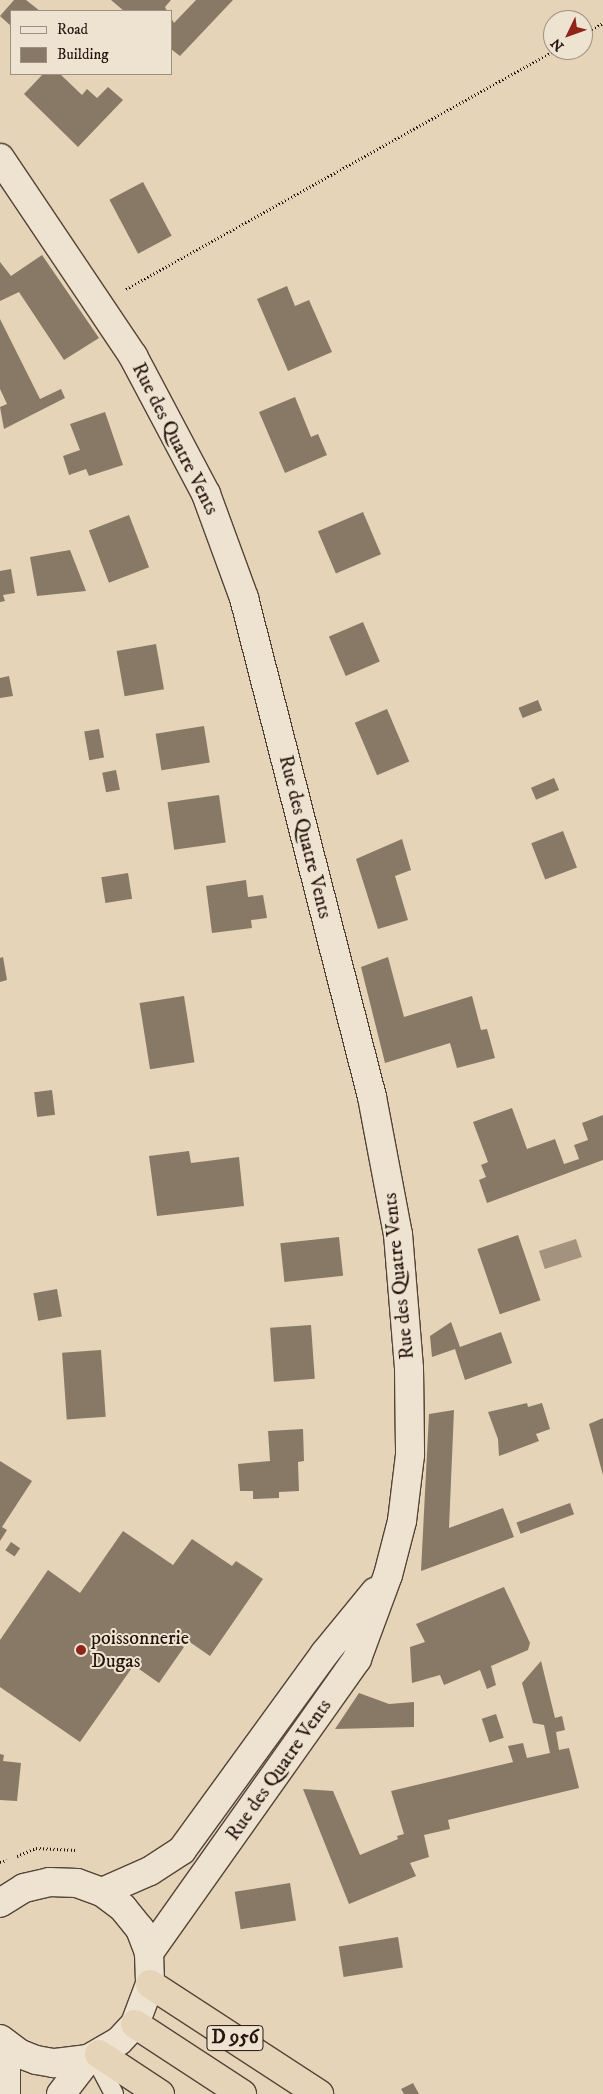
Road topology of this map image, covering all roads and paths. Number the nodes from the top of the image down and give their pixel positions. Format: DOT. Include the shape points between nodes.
graph roads {
  1 [pos="543,57"];
  2 [pos="0,158"];
  3 [pos="99,304"];
  4 [pos="388,1575"];
  5 [pos="102,1892"];
  6 [pos="0,1903"];
  7 [pos="148,1954"];
  8 [pos="150,1984"];
  9 [pos="135,2024"];
  10 [pos="3,2042"];
  11 [pos="94,2056"];
  12 [pos="6,2094"];
  13 [pos="60,2094"];
  14 [pos="114,2094"];
  15 [pos="160,2094"];
  16 [pos="242,2094"];
  17 [pos="320,2094"];
  1 -- 3 [label="path"];
  2 -- 3 [label="street, Rue des Quatre Vents"];
  3 -- 4 [label="street, Rue des Quatre Vents" via="133,356 206,494 244,598 372,1097 398,1234 409,1368 410,1455 402,1521"];
  4 -- 5 [label="street, Rue des Quatre Vents" via="325,1653 182,1850 150,1871"];
  4 -- 7 [label="street, Rue des Quatre Vents" via="358,1659"];
  5 -- 6 [label="street" via="77,1883 50,1882 24,1888"];
  5 -- 7 [label="street" via="123,1908 134,1922"];
  7 -- 8 [label="street"];
  8 -- 9 [label="street"];
  8 -- 17 [label="highway, D 956"];
  9 -- 11 [label="street" via="119,2041"];
  9 -- 16 [label="highway, D 956"];
  10 -- 11 [label="street" via="36,2060 53,2063"];
  10 -- 12 [label="street"];
  11 -- 13 [label="street"];
  11 -- 14 [label="lane"];
  11 -- 15 [label="highway"];
}
